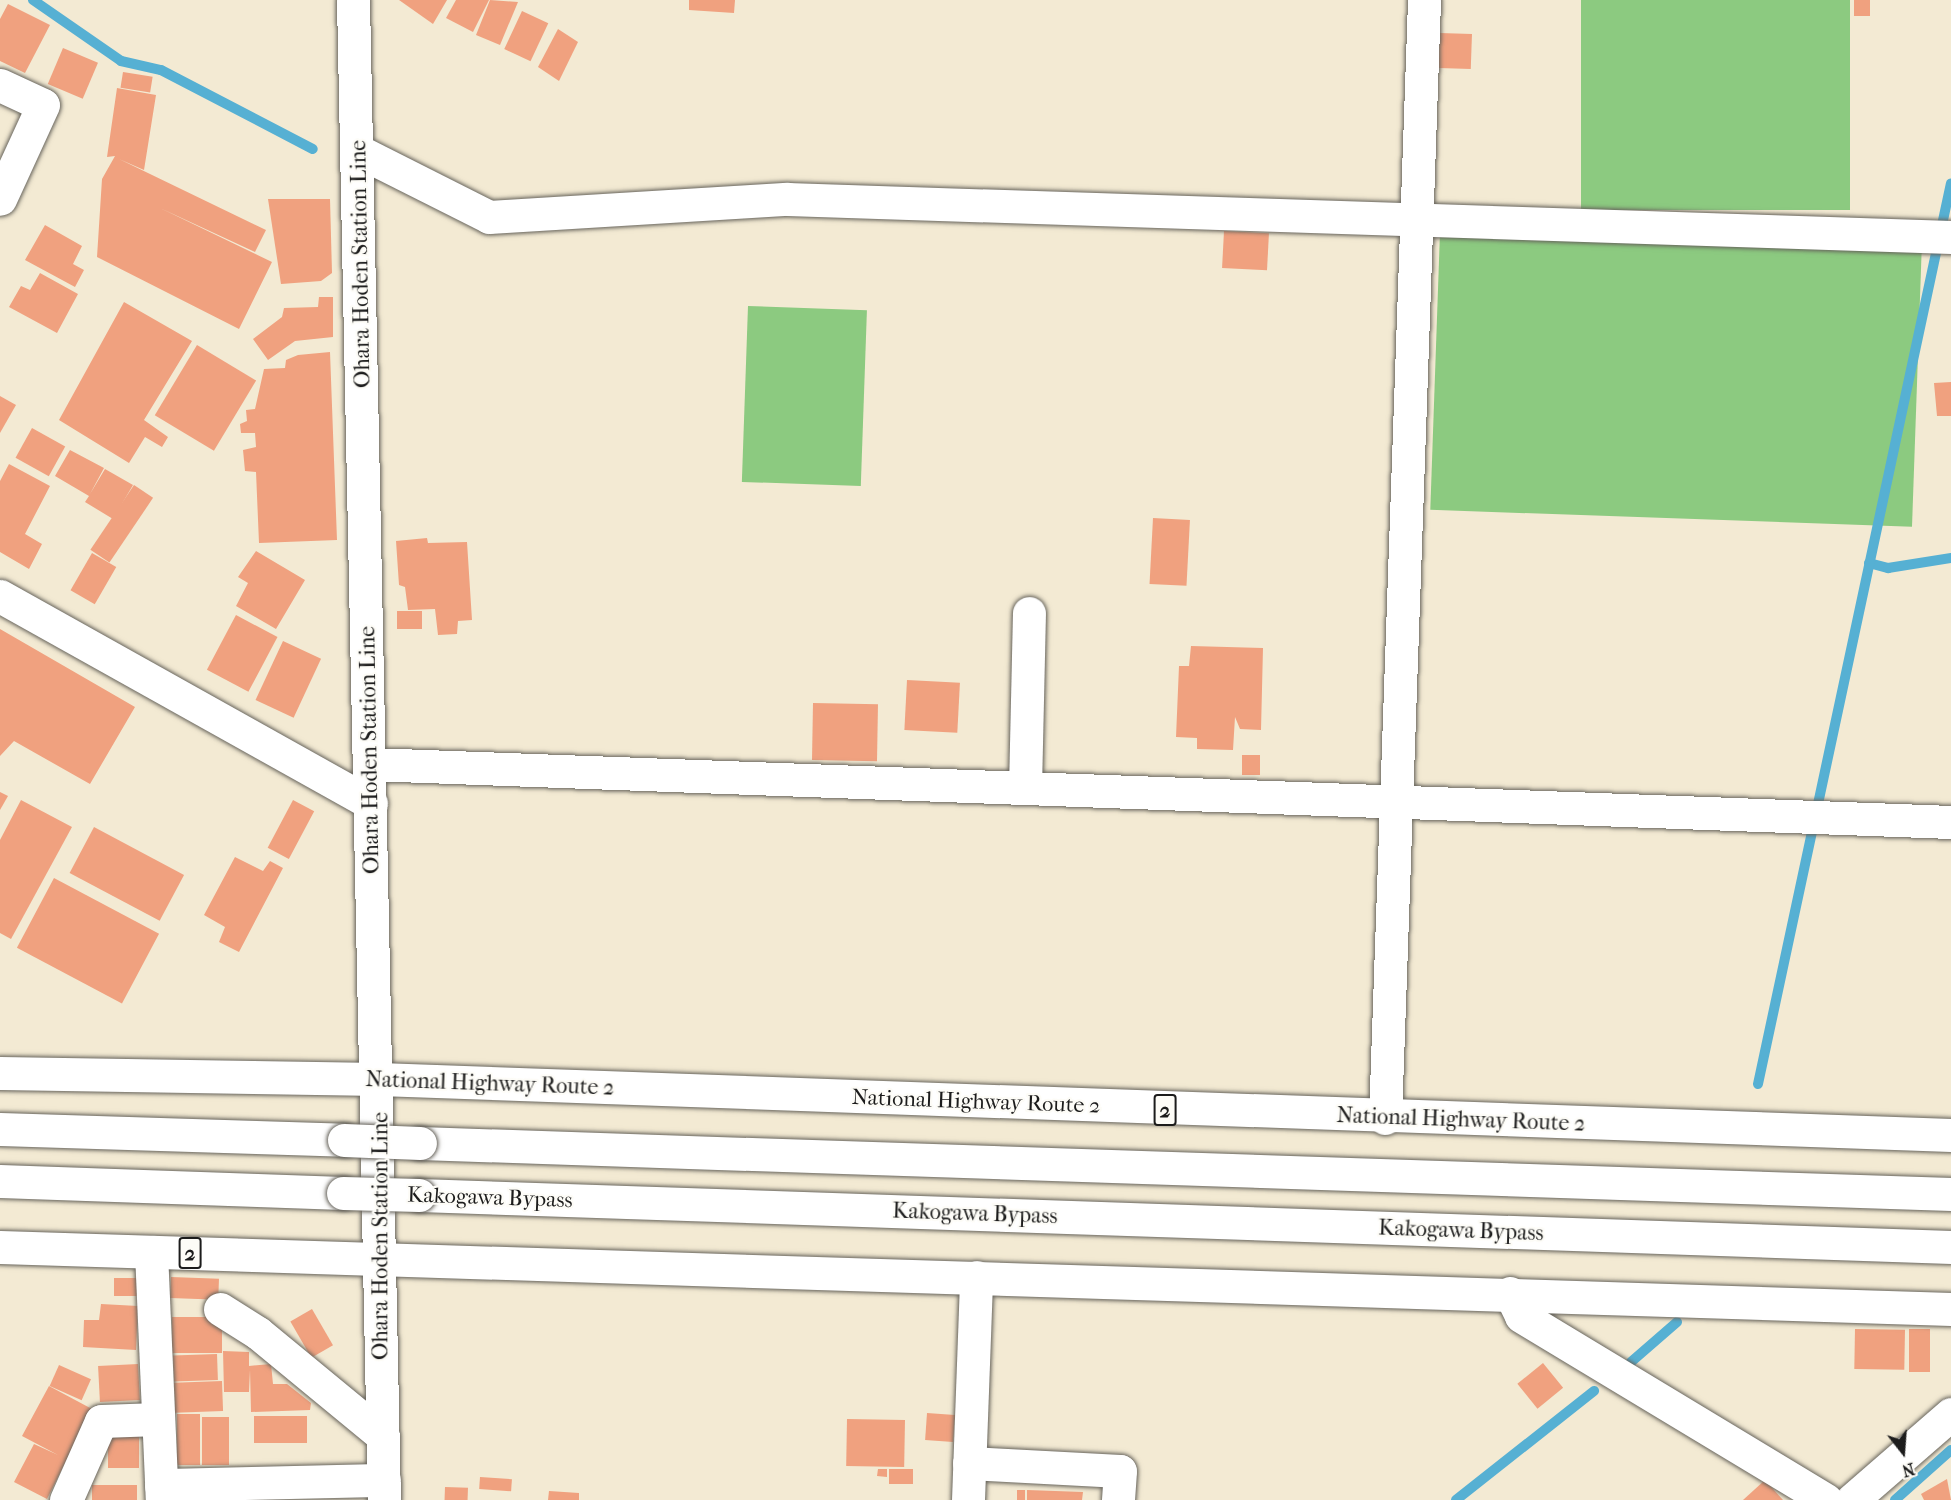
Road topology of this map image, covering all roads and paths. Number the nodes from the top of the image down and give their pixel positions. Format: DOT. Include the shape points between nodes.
graph roads {
  1 [pos="353,0"];
  2 [pos="1424,0"];
  3 [pos="0,85"];
  4 [pos="360,152"];
  5 [pos="0,199"];
  6 [pos="1416,221"];
  7 [pos="1938,236"];
  8 [pos="0,596"];
  9 [pos="1029,613"];
  10 [pos="370,764"];
  11 [pos="1025,788"];
  12 [pos="1398,802"];
  13 [pos="371,803"];
  14 [pos="1951,822"];
  15 [pos="5,1068"];
  16 [pos="380,1079"];
  17 [pos="1385,1118"];
  18 [pos="0,1128"];
  19 [pos="1951,1135"];
  20 [pos="0,1181"];
  21 [pos="1951,1194"];
  22 [pos="0,1246"];
  23 [pos="1951,1247"];
  24 [pos="151,1252"];
  25 [pos="380,1260"];
  26 [pos="976,1277"];
  27 [pos="1510,1293"];
  28 [pos="220,1309"];
  29 [pos="1951,1309"];
  30 [pos="1951,1414"];
  31 [pos="158,1419"];
  32 [pos="383,1436"];
  33 [pos="969,1463"];
  34 [pos="384,1490"];
  35 [pos="162,1492"];
  36 [pos="66,1500"];
  37 [pos="968,1500"];
  38 [pos="1118,1500"];
  39 [pos="1826,1500"];
  40 [pos="1852,1500"];
  1 -- 4 [label="main road, Ohara Hoden Station Line"];
  2 -- 6 [label="main road"];
  3 -- 5 [label="main road" via="43,105"];
  4 -- 6 [label="main road" via="489,217 787,199"];
  4 -- 10 [label="main road, Ohara Hoden Station Line"];
  6 -- 7 [label="main road"];
  6 -- 12 [label="main road"];
  8 -- 13 [label="main road"];
  9 -- 11 [label="main road"];
  10 -- 11 [label="main road"];
  10 -- 13 [label="main road, Ohara Hoden Station Line"];
  11 -- 12 [label="main road"];
  12 -- 14 [label="main road"];
  12 -- 17 [label="main road"];
  13 -- 16 [label="main road, Ohara Hoden Station Line"];
  15 -- 16 [label="main road, National Highway Route 2 / 2"];
  16 -- 17 [label="main road, National Highway Route 2 / 2"];
  16 -- 25 [label="main road, Ohara Hoden Station Line"];
  17 -- 19 [label="main road, National Highway Route 2 / 2"];
  18 -- 21 [label="main road, bridge"];
  20 -- 23 [label="main road, Kakogawa Bypass, bridge"];
  22 -- 24 [label="main road, 2"];
  24 -- 25 [label="main road, 2"];
  24 -- 31 [label="main road"];
  25 -- 26 [label="main road, 2"];
  25 -- 32 [label="main road, Ohara Hoden Station Line"];
  26 -- 27 [label="main road, 2"];
  26 -- 33 [label="main road"];
  27 -- 29 [label="main road, 2"];
  27 -- 39 [label="main road" via="1521,1316"];
  28 -- 32 [label="main road" via="258,1333"];
  30 -- 40 [label="main road"];
  31 -- 35 [label="main road"];
  31 -- 36 [label="main road" via="101,1421"];
  32 -- 34 [label="main road, Ohara Hoden Station Line"];
  33 -- 37 [label="main road"];
  33 -- 38 [label="main road" via="1120,1472"];
  34 -- 35 [label="main road"];
}
